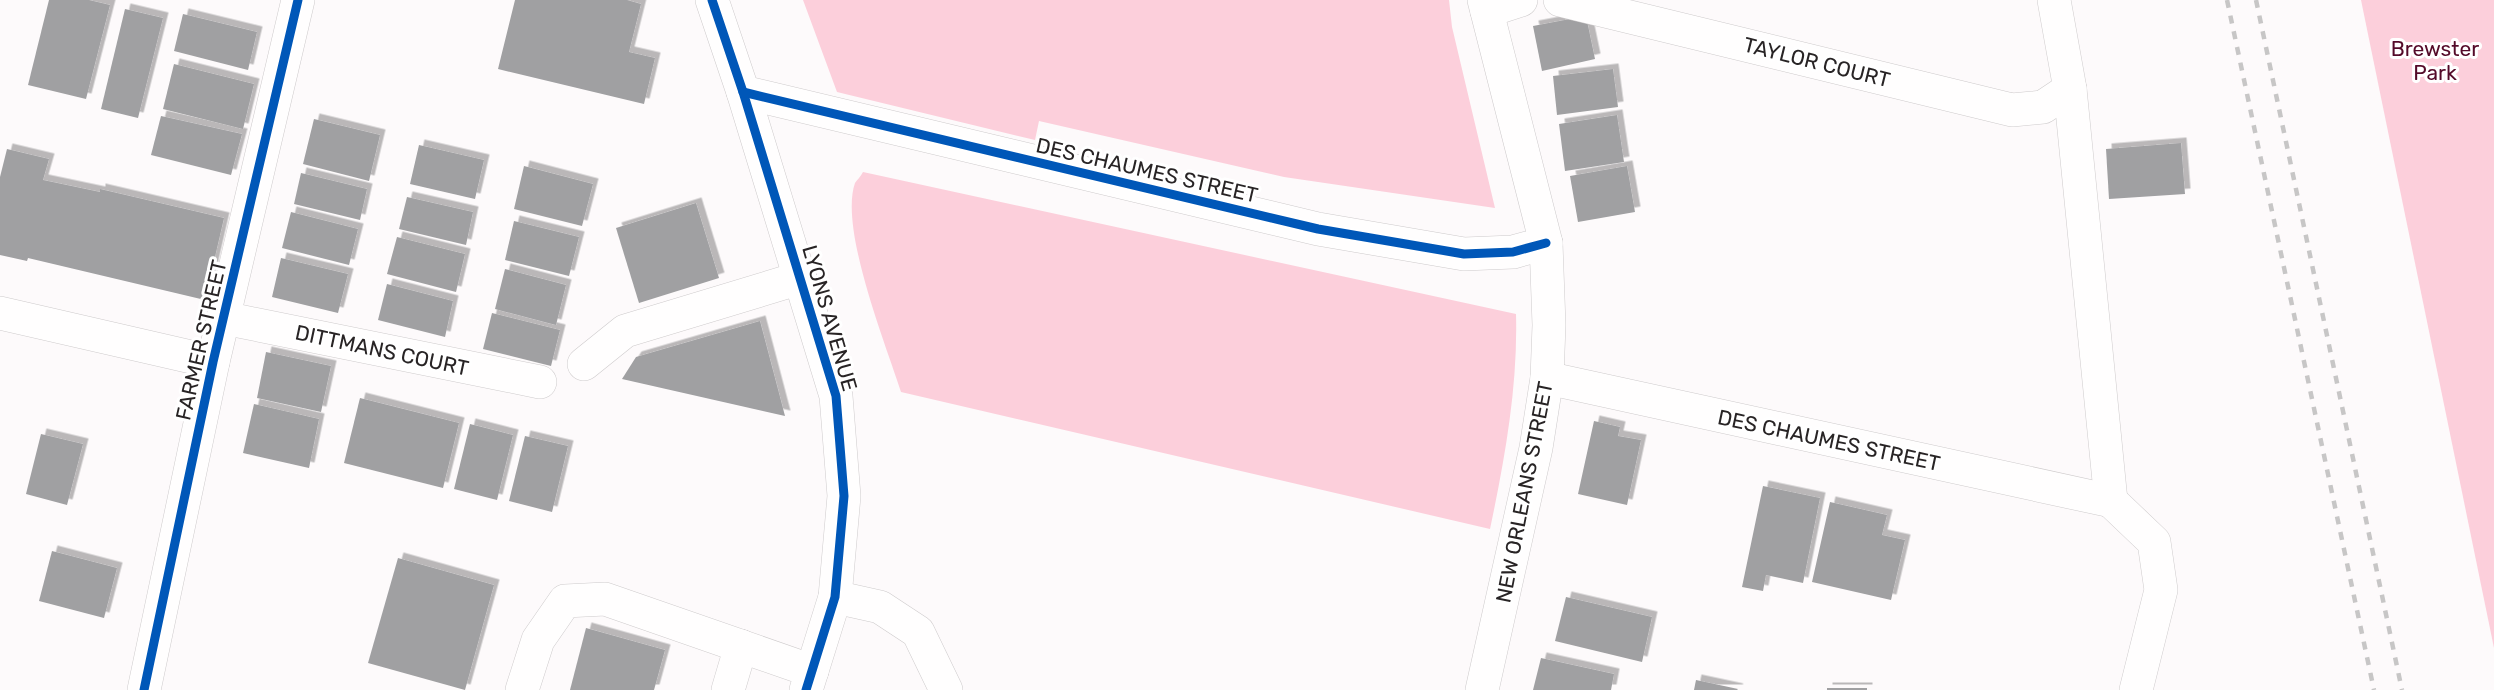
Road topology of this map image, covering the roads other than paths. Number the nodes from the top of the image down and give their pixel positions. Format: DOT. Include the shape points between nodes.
graph roads {
  1 [pos="298,0"];
  2 [pos="712,0"];
  3 [pos="1521,0"];
  4 [pos="1560,0"];
  5 [pos="2054,0"];
  6 [pos="1485,5"];
  7 [pos="2070,89"];
  8 [pos="743,92"];
  9 [pos="1546,243"];
  10 [pos="800,278"];
  11 [pos="0,313"];
  12 [pos="224,318"];
  13 [pos="213,362"];
  14 [pos="584,364"];
  15 [pos="1547,378"];
  16 [pos="540,382"];
  17 [pos="2111,501"];
  18 [pos="835,597"];
  19 [pos="741,646"];
  20 [pos="809,680"];
  21 [pos="144,690"];
  22 [pos="522,690"];
  23 [pos="728,690"];
  24 [pos="946,690"];
  25 [pos="1482,690"];
  26 [pos="2136,690"];
  1 -- 12 [label="street, FARMER STREET"];
  2 -- 8 [label="street, LYONS AVENUE"];
  3 -- 6 [label="street"];
  4 -- 7 [label="street, TAYLOR COURT" via="2012,110 2043,107"];
  5 -- 7 [label="street"];
  6 -- 9 [label="street, NEW ORLEANS STREET"];
  7 -- 17 [label="street"];
  8 -- 9 [label="street, DES CHAUMES STREET" via="1318,229 1464,254 1513,252"];
  8 -- 10 [label="street, LYONS AVENUE"];
  9 -- 15 [label="street, NEW ORLEANS STREET"];
  10 -- 14 [label="street" via="625,331"];
  10 -- 18 [label="street, LYONS AVENUE" via="836,396 844,496"];
  11 -- 13 [label="street"];
  12 -- 13 [label="street, FARMER STREET"];
  12 -- 16 [label="street, DITTMANS COURT"];
  13 -- 21 [label="street, FARMER STREET"];
  15 -- 17 [label="street, DES CHAUMES STREET"];
  15 -- 25 [label="street, NEW ORLEANS STREET" via="1536,448"];
  17 -- 26 [label="street" via="2154,542 2161,590"];
  18 -- 20 [label="street, LYONS AVENUE"];
  18 -- 24 [label="street" via="880,607 918,632"];
  19 -- 20 [label="street"];
  19 -- 22 [label="street" via="605,599 565,601 538,640"];
  19 -- 23 [label="street"];
}
